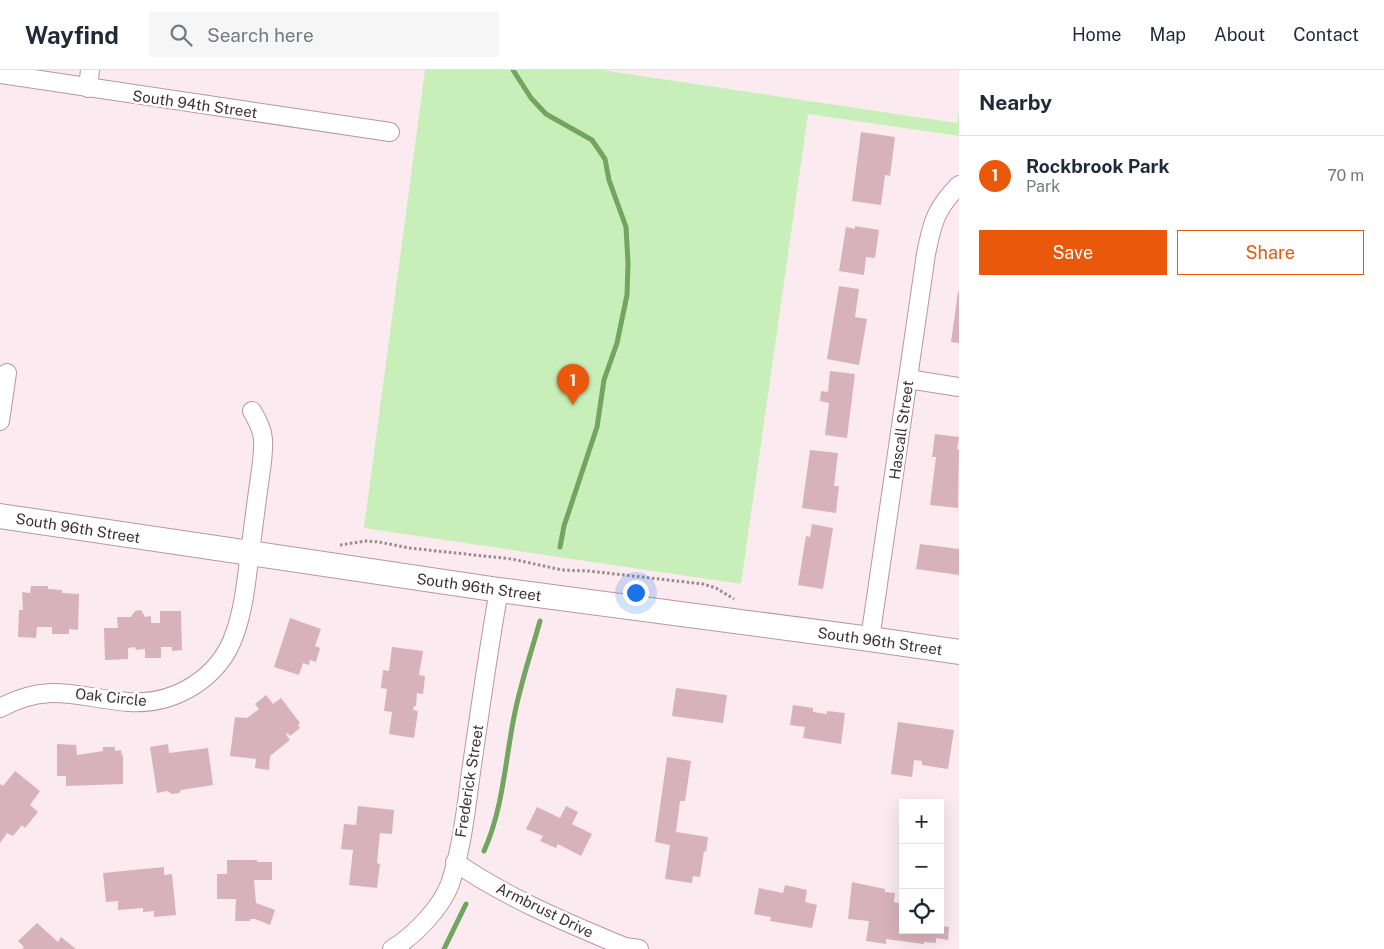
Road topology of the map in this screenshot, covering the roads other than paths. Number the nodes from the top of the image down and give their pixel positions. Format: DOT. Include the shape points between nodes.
graph roads {
  1 [pos="90,70"];
  2 [pos="0,74"];
  3 [pos="88,88"];
  4 [pos="390,132"];
  5 [pos="959,185"];
  6 [pos="7,373"];
  7 [pos="908,379"];
  8 [pos="959,387"];
  9 [pos="252,411"];
  10 [pos="0,422"];
  11 [pos="0,516"];
  12 [pos="249,554"];
  13 [pos="498,590"];
  14 [pos="870,639"];
  15 [pos="959,652"];
  16 [pos="0,708"];
  17 [pos="455,862"];
  18 [pos="614,946"];
  19 [pos="392,949"];
  20 [pos="639,949"];
  1 -- 3 [label="street"];
  2 -- 3 [label="street, South 94th Street"];
  3 -- 4 [label="street, South 94th Street"];
  5 -- 7 [label="street, Hascall Street" via="948,196 933,222"];
  6 -- 10 [label="street"];
  7 -- 8 [label="street"];
  7 -- 14 [label="street, Hascall Street"];
  9 -- 12 [label="street, Oak Circle" via="260,426 263,452"];
  11 -- 12 [label="street, South 96th Street"];
  12 -- 13 [label="street, South 96th Street"];
  12 -- 16 [label="street, Oak Circle" via="240,615 229,648 212,671 190,688 167,698 129,702 68,692 39,693"];
  13 -- 14 [label="street, South 96th Street"];
  13 -- 17 [label="street, Frederick Street" via="462,837"];
  14 -- 15 [label="street, South 96th Street"];
  17 -- 18 [label="street, Armbrust Drive" via="530,906"];
  17 -- 19 [label="street, Frederick Street" via="449,886 437,906 413,934"];
  18 -- 20 [label="street, Armbrust Drive"];
}
